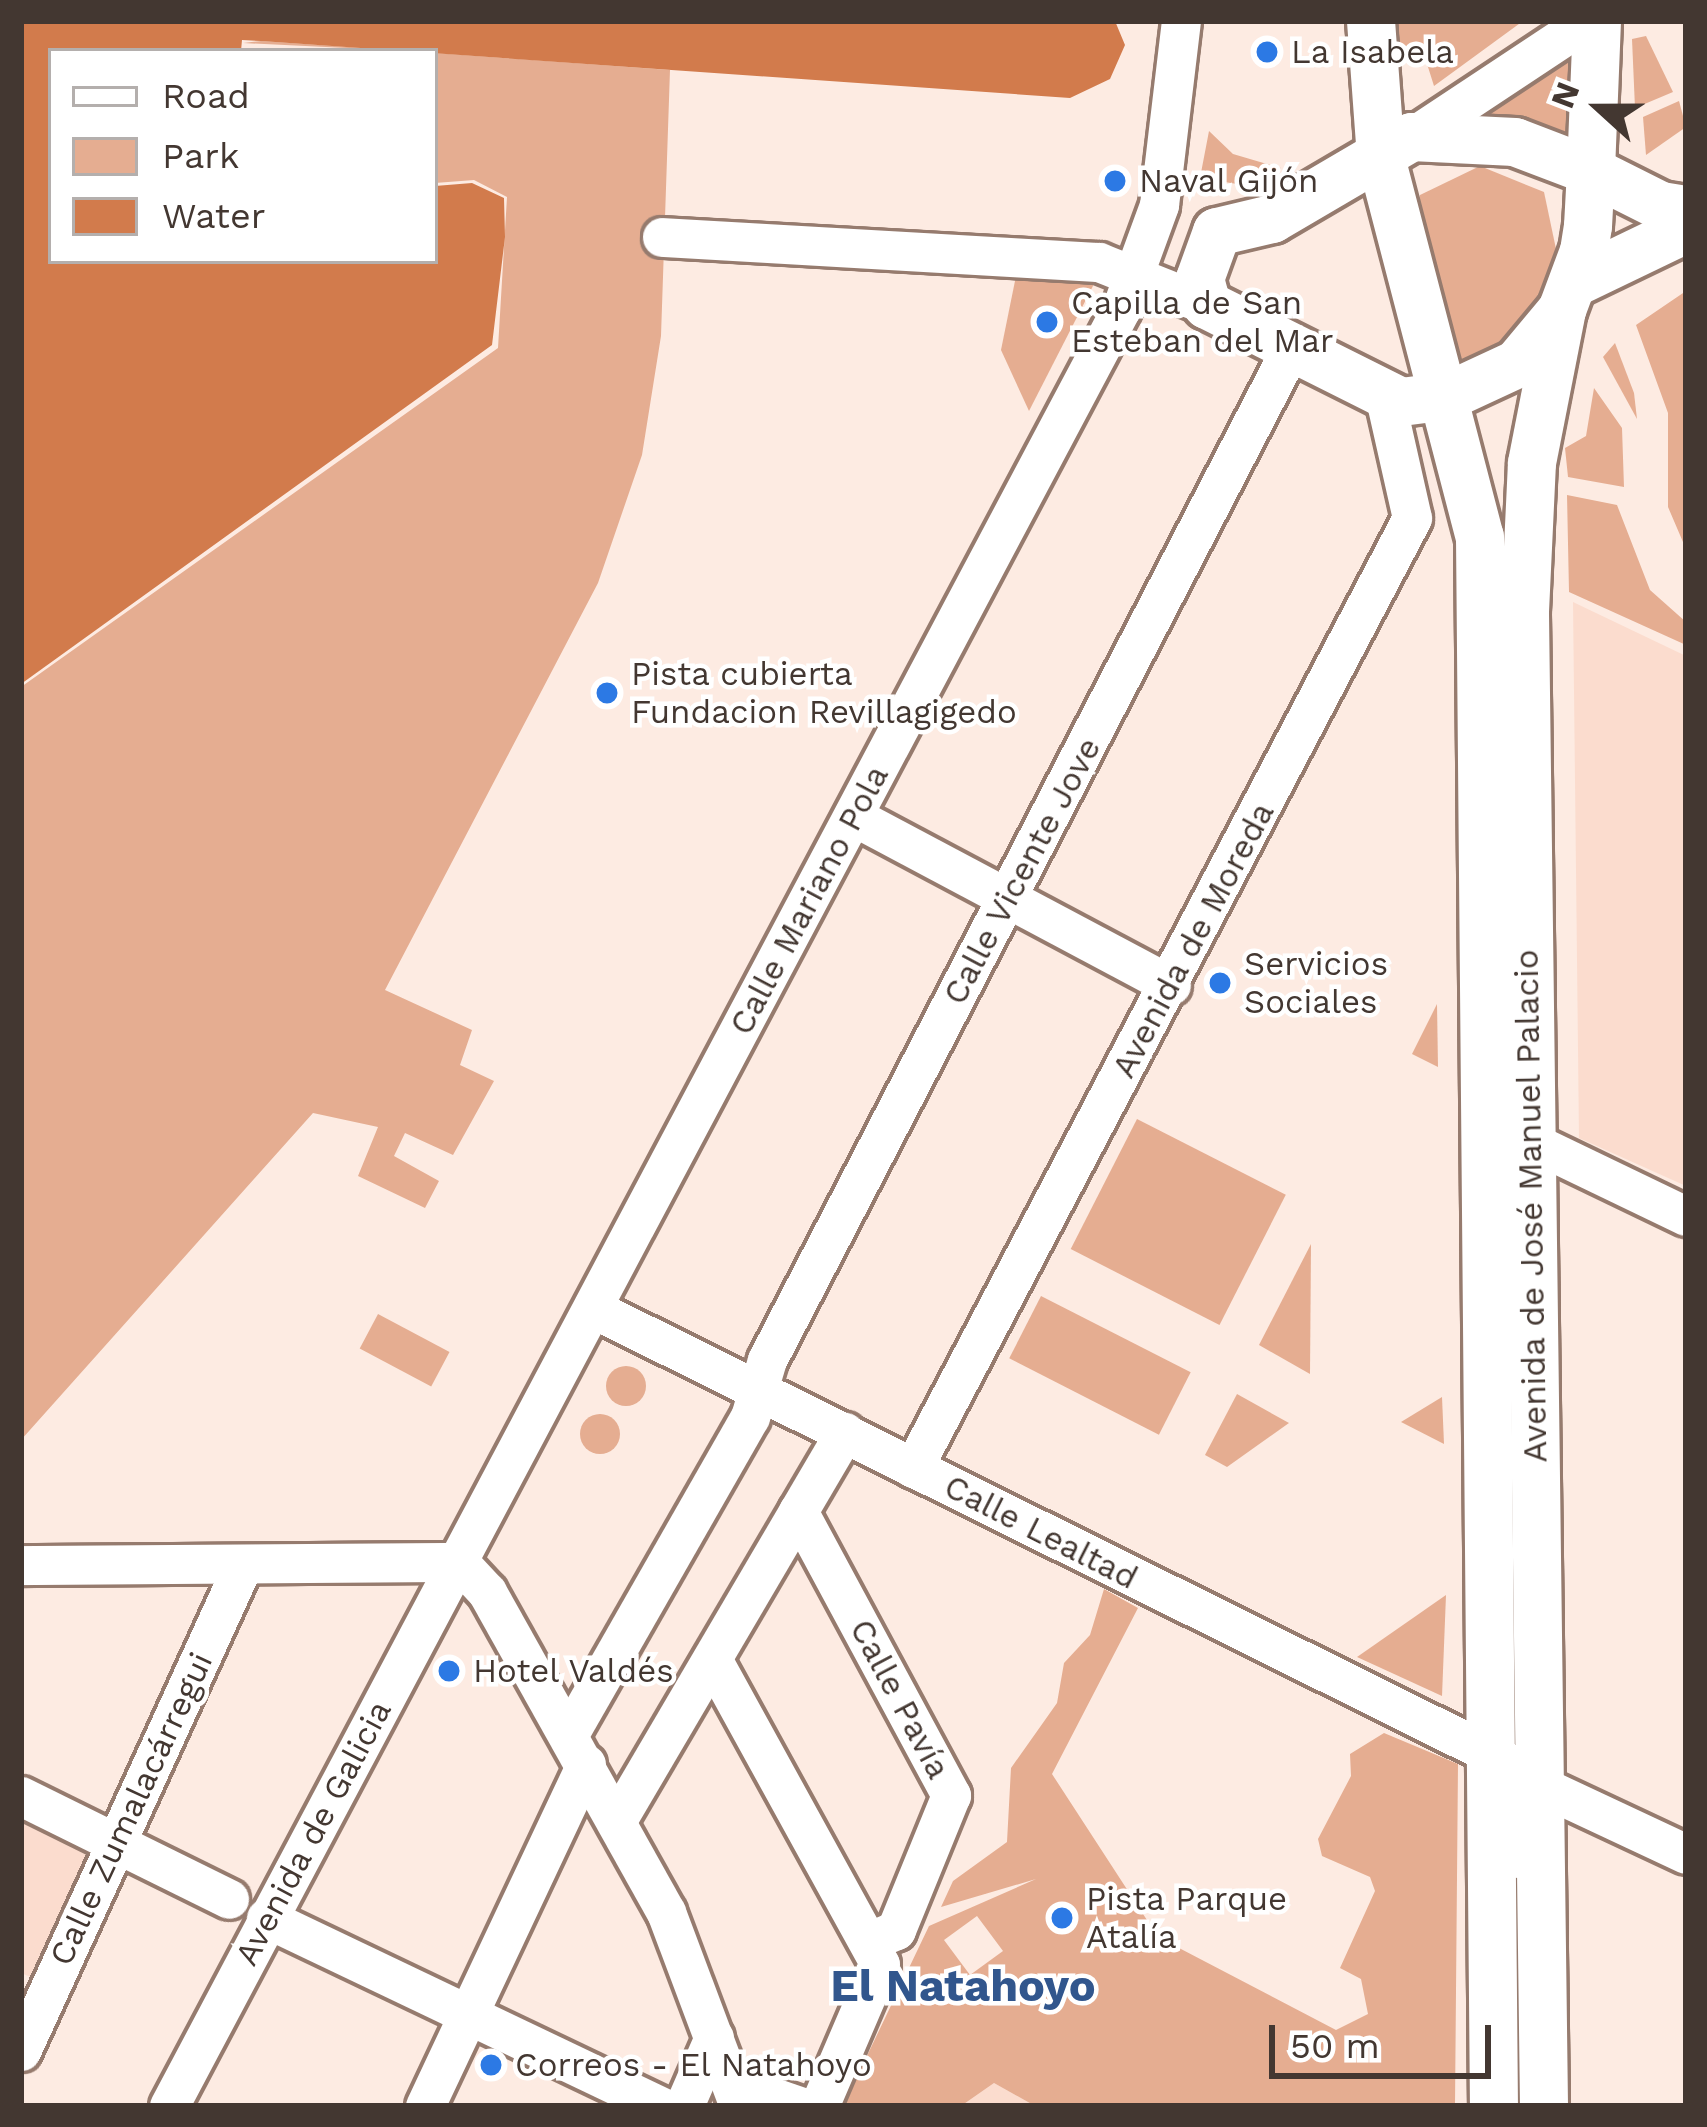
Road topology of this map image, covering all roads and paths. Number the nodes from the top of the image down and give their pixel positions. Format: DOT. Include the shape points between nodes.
graph roads {
  1 [pos="1181,21"];
  2 [pos="1371,21"];
  3 [pos="1587,21"];
  4 [pos="1597,21"];
  5 [pos="1396,148"];
  6 [pos="1591,171"];
  7 [pos="1160,205"];
  8 [pos="1686,210"];
  9 [pos="1240,223"];
  10 [pos="1686,229"];
  11 [pos="662,237"];
  12 [pos="1135,274"];
  13 [pos="1569,296"];
  14 [pos="1207,305"];
  15 [pos="1288,352"];
  16 [pos="1448,396"];
  17 [pos="1385,398"];
  18 [pos="853,816"];
  19 [pos="1009,899"];
  20 [pos="1171,985"];
  21 [pos="1530,1141"];
  22 [pos="1686,1216"];
  23 [pos="592,1308"];
  24 [pos="758,1390"];
  25 [pos="845,1432"];
  26 [pos="913,1468"];
  27 [pos="798,1511"];
  28 [pos="459,1562"];
  29 [pos="21,1565"];
  30 [pos="242,1567"];
  31 [pos="712,1659"];
  32 [pos="578,1749"];
  33 [pos="1491,1754"];
  34 [pos="1539,1785"];
  35 [pos="21,1796"];
  36 [pos="617,1820"];
  37 [pos="114,1842"];
  38 [pos="1686,1854"];
  39 [pos="230,1899"];
  40 [pos="266,1918"];
  41 [pos="868,1942"];
  42 [pos="469,2015"];
  43 [pos="714,2037"];
  44 [pos="21,2051"];
  45 [pos="736,2095"];
  46 [pos="169,2106"];
  47 [pos="425,2106"];
  48 [pos="661,2106"];
  49 [pos="684,2106"];
  50 [pos="799,2106"];
  51 [pos="819,2106"];
  52 [pos="1494,2106"];
  53 [pos="1544,2106"];
  1 -- 7 [label="street, Calle Mariano Pola"];
  2 -- 5 [label="main road, Avenida de José Manuel Palacio" via="1373,88"];
  3 -- 5 [label="street"];
  4 -- 6 [label="main road"];
  5 -- 6 [label="main road" via="1515,142"];
  5 -- 9 [label="main road" via="1272,219"];
  5 -- 16 [label="main road, Avenida de José Manuel Palacio"];
  6 -- 8 [label="main road"];
  6 -- 13 [label="main road, Avenida de José Manuel Palacio"];
  7 -- 9 [label="street"];
  7 -- 12 [label="street, Calle Mariano Pola"];
  9 -- 14 [label="main road" via="1217,232 1203,255"];
  10 -- 13 [label="main road"];
  11 -- 12 [label="street" via="1099,262"];
  12 -- 14 [label="street"];
  12 -- 18 [label="street, Calle Mariano Pola"];
  13 -- 16 [label="main road" via="1517,364"];
  13 -- 21 [label="main road, Avenida de José Manuel Palacio" via="1527,553"];
  14 -- 15 [label="main road"];
  15 -- 17 [label="main road"];
  15 -- 19 [label="street, Calle Vicente Jove"];
  16 -- 17 [label="main road"];
  16 -- 33 [label="main road, Avenida de José Manuel Palacio" via="1480,537"];
  17 -- 20 [label="street, Avenida de Moreda" via="1412,518"];
  18 -- 19 [label="street"];
  18 -- 23 [label="street, Calle Mariano Pola"];
  19 -- 20 [label="street"];
  19 -- 24 [label="street, Calle Vicente Jove"];
  20 -- 26 [label="street, Avenida de Moreda"];
  21 -- 22 [label="street"];
  21 -- 34 [label="main road, Avenida de José Manuel Palacio"];
  23 -- 24 [label="street, Calle Lealtad"];
  23 -- 28 [label="street, Calle Mariano Pola"];
  24 -- 25 [label="street, Calle Lealtad"];
  24 -- 32 [label="street, Calle Vicente Jove"];
  25 -- 26 [label="street, Calle Lealtad"];
  25 -- 27 [label="street"];
  26 -- 33 [label="street, Calle Lealtad"];
  27 -- 31 [label="street"];
  27 -- 41 [label="street, Calle Pavía" via="951,1795 896,1930"];
  28 -- 30 [label="street"];
  28 -- 32 [label="street"];
  28 -- 40 [label="street, Avenida de Galicia"];
  29 -- 30 [label="street"];
  30 -- 37 [label="street, Calle Zumalacárregui"];
  31 -- 36 [label="street"];
  31 -- 41 [label="street"];
  32 -- 36 [label="street"];
  32 -- 42 [label="street, Calle Vicente Jove"];
  33 -- 52 [label="main road, Avenida de José Manuel Palacio"];
  33 -- 53 [label="street, Avenida de José Manuel Palacio" via="1515,1766 1520,1970"];
  34 -- 38 [label="street"];
  34 -- 53 [label="main road, Avenida de José Manuel Palacio"];
  35 -- 37 [label="street"];
  36 -- 43 [label="street"];
  37 -- 39 [label="street"];
  37 -- 44 [label="street, Calle Zumalacárregui"];
  40 -- 42 [label="street"];
  40 -- 46 [label="street, Avenida de Galicia"];
  41 -- 51 [label="street" via="880,1964"];
  42 -- 47 [label="street, Calle Vicente Jove"];
  42 -- 48 [label="street"];
  43 -- 45 [label="street"];
  43 -- 49 [label="street"];
  45 -- 50 [label="street"];
}
